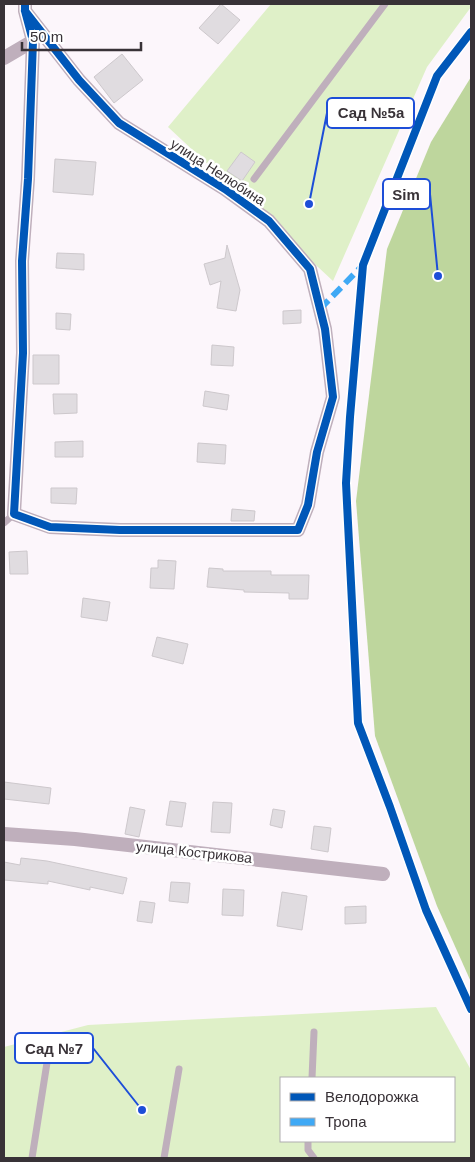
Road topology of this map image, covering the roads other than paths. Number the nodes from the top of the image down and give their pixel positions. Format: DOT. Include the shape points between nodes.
graph roads {
  1 [pos="385,4"];
  2 [pos="25,7"];
  3 [pos="33,40"];
  4 [pos="4,58"];
  5 [pos="254,179"];
  6 [pos="9,518"];
  7 [pos="4,834"];
  8 [pos="383,874"];
  9 [pos="314,1032"];
  10 [pos="50,1050"];
  11 [pos="179,1069"];
  12 [pos="312,1077"];
  13 [pos="308,1142"];
  14 [pos="32,1158"];
  15 [pos="164,1158"];
  16 [pos="314,1158"];
  1 -- 5 [label="lane"];
  2 -- 3 [label="street"];
  2 -- 6 [label="street, улица Нелюбина" via="79,80 119,123 225,189 269,221 310,269 325,329 333,397 317,452 308,505 298,530 120,530 50,527"];
  3 -- 4 [label="street"];
  3 -- 6 [label="street" via="22,261 24,353"];
  7 -- 8 [label="street, улица Кострикова"];
  9 -- 12 [label="lane"];
  10 -- 14 [label="lane"];
  11 -- 15 [label="lane"];
  13 -- 16 [label="lane" via="308,1150"];
}
